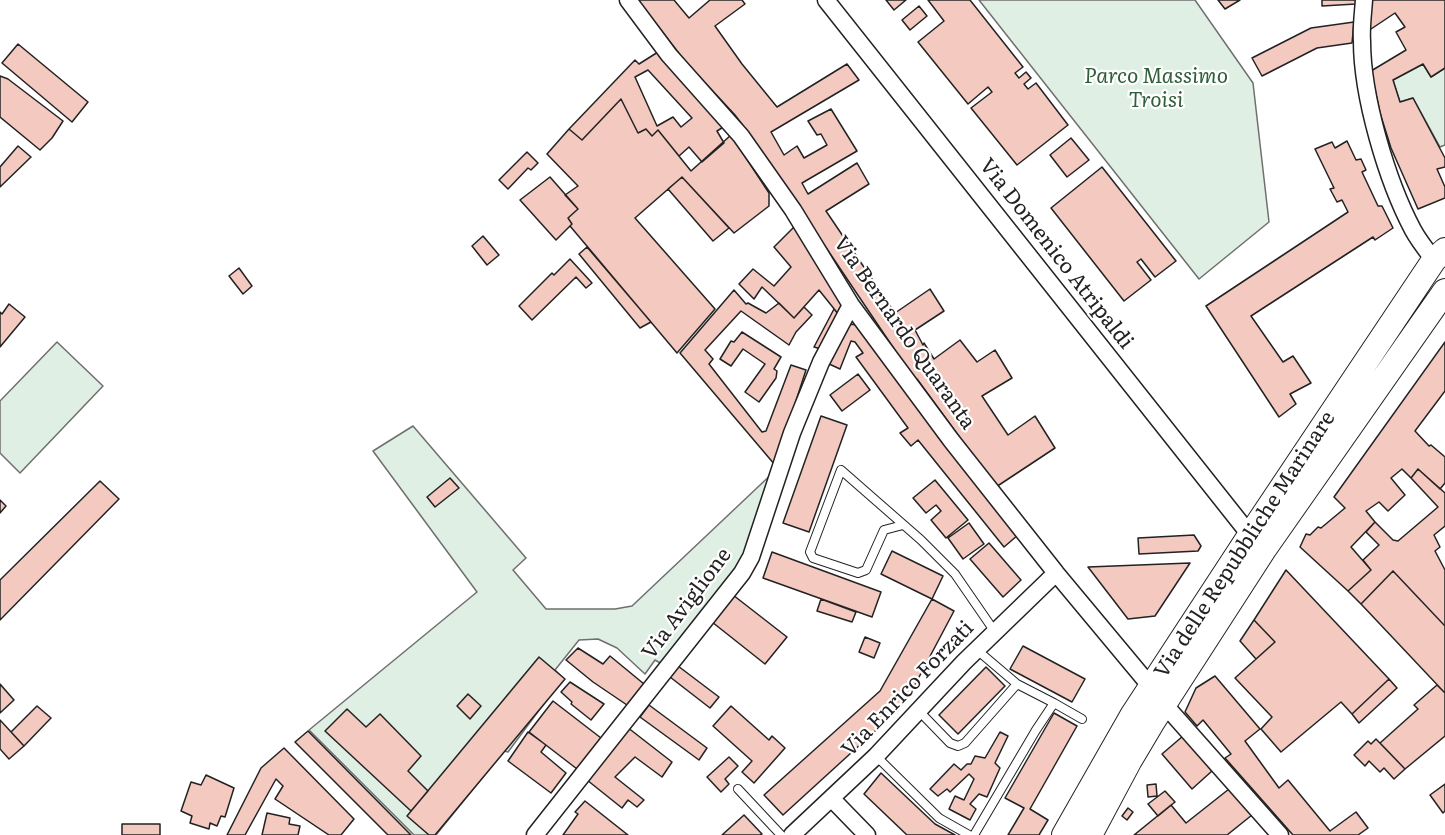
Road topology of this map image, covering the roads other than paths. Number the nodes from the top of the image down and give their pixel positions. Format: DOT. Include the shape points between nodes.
graph roads {
  1 [pos="628,0"];
  2 [pos="826,0"];
  3 [pos="1364,0"];
  4 [pos="1439,255"];
  5 [pos="1445,282"];
  6 [pos="1445,291"];
  7 [pos="852,305"];
  8 [pos="903,525"];
  9 [pos="1258,541"];
  10 [pos="1056,573"];
  11 [pos="996,632"];
  12 [pos="977,650"];
  13 [pos="1017,684"];
  14 [pos="1157,695"];
  15 [pos="1054,703"];
  16 [pos="918,710"];
  17 [pos="1082,719"];
  18 [pos="876,756"];
  19 [pos="738,789"];
  20 [pos="832,799"];
  21 [pos="535,835"];
  22 [pos="781,835"];
  23 [pos="792,835"];
  24 [pos="867,835"];
  25 [pos="969,835"];
  26 [pos="974,835"];
  27 [pos="1064,835"];
  28 [pos="1090,835"];
  29 [pos="1280,835"];
  1 -- 7 [label="street, Via Bernardo Quaranta" via="669,56 741,136"];
  2 -- 9 [label="street, Via Domenico Atripaldi"];
  3 -- 4 [label="street" via="1362,41 1371,110 1382,150 1414,232"];
  4 -- 5 [label="main road"];
  4 -- 9 [label="main road, Via delle Repubbliche Marinare"];
  6 -- 9 [label="main road, Via delle Repubbliche Marinare"];
  7 -- 10 [label="street, Via Bernardo Quaranta"];
  7 -- 21 [label="street, Via Aviglione" via="821,362 742,573"];
  8 -- 8 [label="lane" via="841,470 810,552 813,558 858,573 866,570 884,530"];
  8 -- 11 [label="lane" via="955,574"];
  9 -- 14 [label="main road, Via delle Repubbliche Marinare"];
  10 -- 11 [label="street, Via Enrico Forzati"];
  10 -- 14 [label="street, Via Bernardo Quaranta"];
  11 -- 12 [label="street, Via Enrico Forzati"];
  12 -- 13 [label="lane"];
  12 -- 16 [label="street, Via Enrico Forzati"];
  13 -- 15 [label="lane"];
  13 -- 16 [label="lane" via="965,743 958,746"];
  14 -- 27 [label="main road, Via delle Repubbliche Marinare" via="1133,714"];
  14 -- 28 [label="main road, Via delle Repubbliche Marinare" via="1130,760"];
  14 -- 29 [label="street, Via Bernardo Quaranta"];
  15 -- 17 [label="lane"];
  15 -- 26 [label="lane"];
  16 -- 18 [label="street, Via Enrico Forzati"];
  18 -- 20 [label="street, Via Enrico Forzati"];
  18 -- 25 [label="lane" via="939,818"];
  19 -- 22 [label="lane"];
  20 -- 23 [label="street, Via Enrico Forzati"];
  20 -- 24 [label="street"];
}
